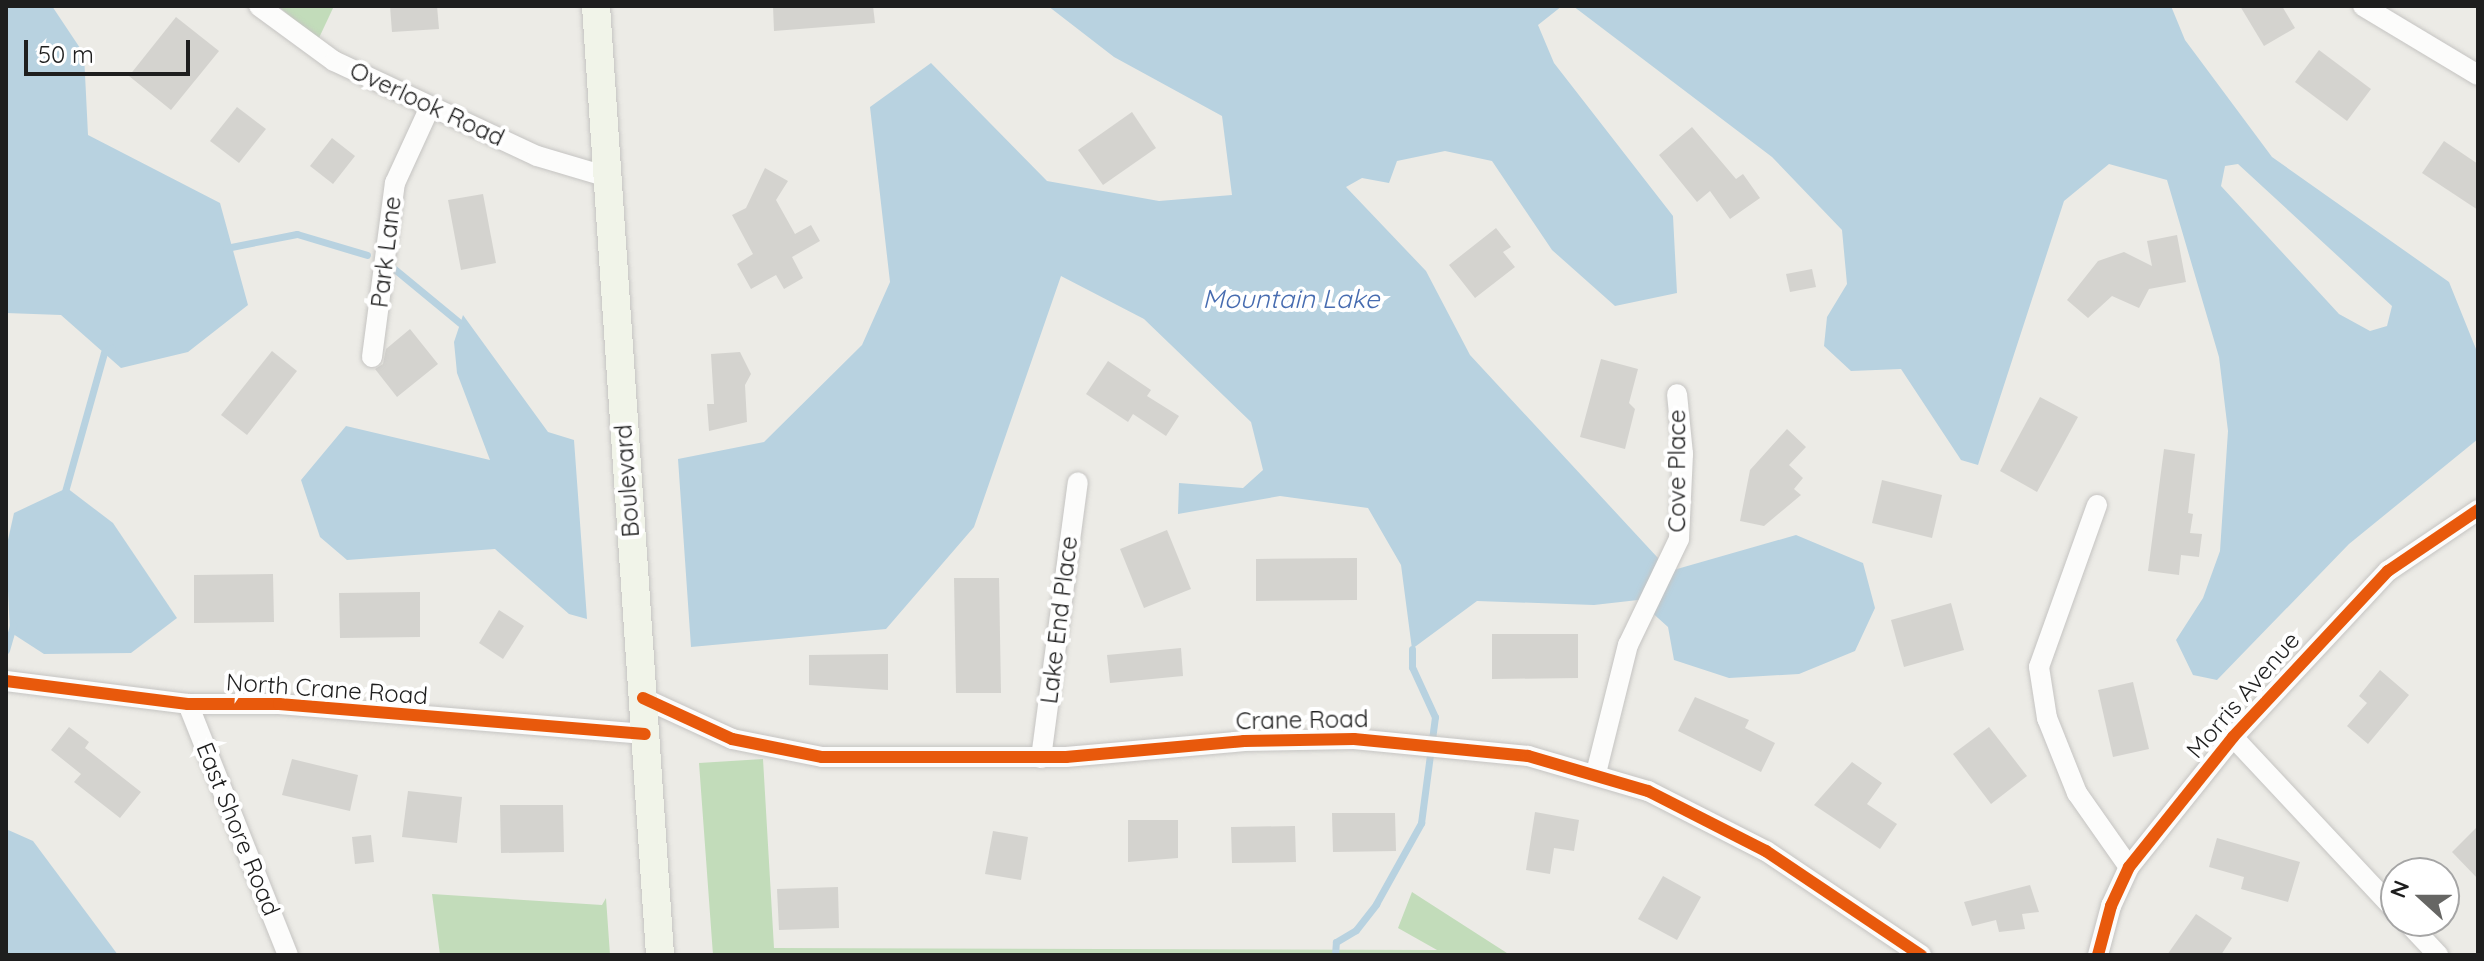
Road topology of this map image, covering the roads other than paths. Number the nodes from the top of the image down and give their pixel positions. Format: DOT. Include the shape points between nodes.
graph roads {
  1 [pos="259,6"];
  2 [pos="596,6"];
  3 [pos="2363,6"];
  4 [pos="2478,75"];
  5 [pos="430,107"];
  6 [pos="608,177"];
  7 [pos="372,357"];
  8 [pos="1677,394"];
  9 [pos="1078,482"];
  10 [pos="2097,505"];
  11 [pos="2478,510"];
  12 [pos="6,681"];
  13 [pos="643,698"];
  14 [pos="188,704"];
  15 [pos="645,734"];
  16 [pos="2233,737"];
  17 [pos="1041,758"];
  18 [pos="1596,773"];
  19 [pos="2129,867"];
  20 [pos="2380,894"];
  21 [pos="2421,937"];
  22 [pos="288,955"];
  23 [pos="660,955"];
  24 [pos="1921,955"];
  25 [pos="2098,955"];
  26 [pos="2438,955"];
  1 -- 5 [label="street, Overlook Road" via="334,61"];
  2 -- 6 [label="main road, Boulevard"];
  3 -- 4 [label="street"];
  5 -- 6 [label="street, Overlook Road" via="537,156"];
  5 -- 7 [label="street, Park Lane" via="395,183"];
  6 -- 13 [label="main road, Boulevard"];
  8 -- 18 [label="street, Cove Place" via="1682,491 1671,564 1633,632"];
  9 -- 17 [label="street, Lake End Place"];
  10 -- 19 [label="street" via="2039,667 2047,718 2077,793"];
  11 -- 16 [label="street, Morris Avenue" via="2388,571"];
  12 -- 14 [label="street, North Crane Road"];
  13 -- 15 [label="main road, Boulevard"];
  13 -- 17 [label="street, Crane Road" via="732,739 809,755 914,761"];
  14 -- 15 [label="street, North Crane Road" via="279,704"];
  14 -- 22 [label="street, East Shore Road"];
  15 -- 23 [label="main road, Boulevard"];
  16 -- 19 [label="street, Morris Avenue"];
  16 -- 20 [label="street"];
  17 -- 18 [label="street, Crane Road" via="1244,741 1425,743 1528,756"];
  18 -- 24 [label="street, Crane Road" via="1648,791 1766,851"];
  19 -- 25 [label="street, Morris Avenue" via="2111,906"];
  21 -- 26 [label="street"];
}
